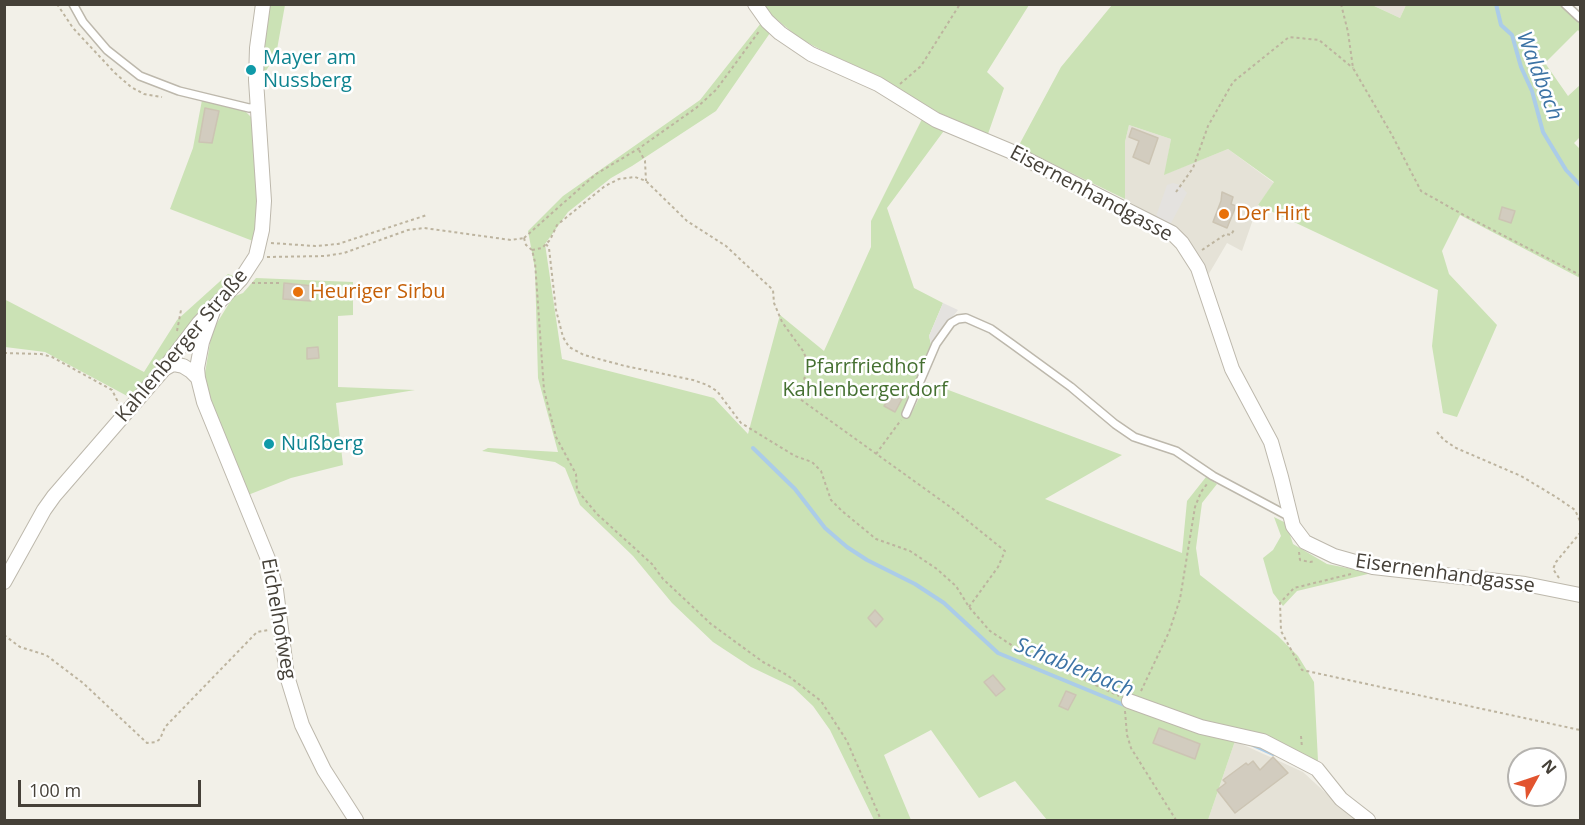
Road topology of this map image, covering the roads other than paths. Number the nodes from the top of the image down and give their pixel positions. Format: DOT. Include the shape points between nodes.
graph roads {
  1 [pos="73,4"];
  2 [pos="263,4"];
  3 [pos="755,4"];
  4 [pos="1566,4"];
  5 [pos="1581,18"];
  6 [pos="257,107"];
  7 [pos="215,306"];
  8 [pos="164,369"];
  9 [pos="198,378"];
  10 [pos="906,414"];
  11 [pos="1290,517"];
  12 [pos="4,582"];
  13 [pos="1581,595"];
  14 [pos="1131,703"];
  15 [pos="356,820"];
  16 [pos="1368,820"];
  1 -- 6 [label="lane" via="107,50 140,76 179,91"];
  2 -- 6 [label="street, Kahlenberger Straße" via="257,48"];
  3 -- 11 [label="street, Eisernenhandgasse" via="767,21 803,49 867,78 947,125 1010,151 1173,233 1192,257 1232,369 1271,442"];
  4 -- 5 [label="lane"];
  6 -- 7 [label="street, Kahlenberger Straße" via="264,201 256,256"];
  7 -- 8 [label="street, Kahlenberger Straße"];
  7 -- 9 [label="street, Eichelhofweg" via="199,356"];
  8 -- 9 [label="street" via="173,364 183,366"];
  8 -- 12 [label="street, Kahlenberger Straße" via="44,510"];
  9 -- 15 [label="street, Eichelhofweg" via="204,402 268,559 287,676 302,725 327,777"];
  10 -- 11 [label="lane" via="936,344 951,323 966,318 991,329 1134,437 1176,451 1213,476"];
  11 -- 13 [label="street, Eisernenhandgasse" via="1305,542 1359,564 1525,584"];
  14 -- 16 [label="street" via="1202,727 1263,741 1317,770 1341,799"];
}
